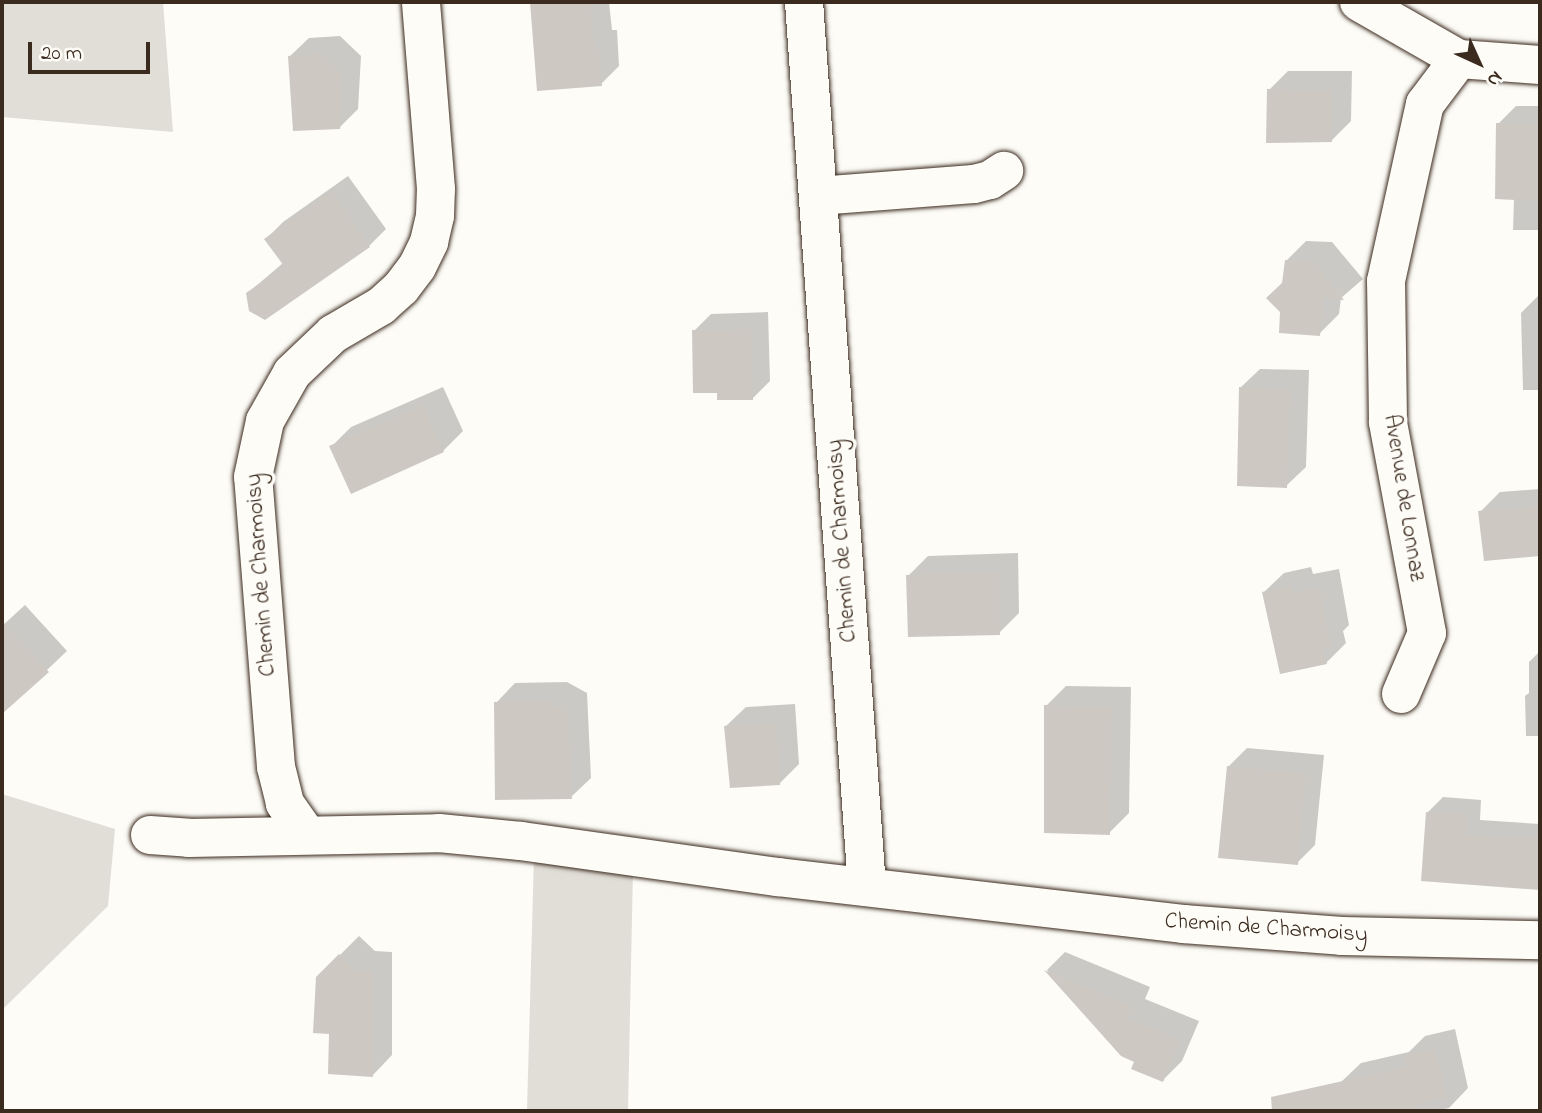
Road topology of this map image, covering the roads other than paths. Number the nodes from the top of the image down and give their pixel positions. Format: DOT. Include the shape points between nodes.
graph roads {
  1 [pos="421,2"];
  2 [pos="804,2"];
  3 [pos="1359,2"];
  4 [pos="1459,59"];
  5 [pos="1540,65"];
  6 [pos="1004,171"];
  7 [pos="818,196"];
  8 [pos="1401,694"];
  9 [pos="150,835"];
  10 [pos="307,835"];
  11 [pos="867,887"];
  12 [pos="1540,940"];
  1 -- 10 [label="street, Chemin de Charmoisy" via="436,190 429,242 401,288 381,306 333,334 292,373 265,421 253,477 276,767 285,803"];
  2 -- 7 [label="street, Chemin de Charmoisy"];
  3 -- 4 [label="street"];
  4 -- 5 [label="street"];
  4 -- 8 [label="street, Avenue de Lonnaz" via="1425,104 1386,281 1388,422 1427,633"];
  6 -- 7 [label="street" via="974,184"];
  7 -- 11 [label="street, Chemin de Charmoisy"];
  9 -- 10 [label="street, Chemin de Charmoisy"];
  10 -- 11 [label="street, Chemin de Charmoisy" via="439,833"];
  11 -- 12 [label="street, Chemin de Charmoisy" via="1196,925 1342,936"];
}
